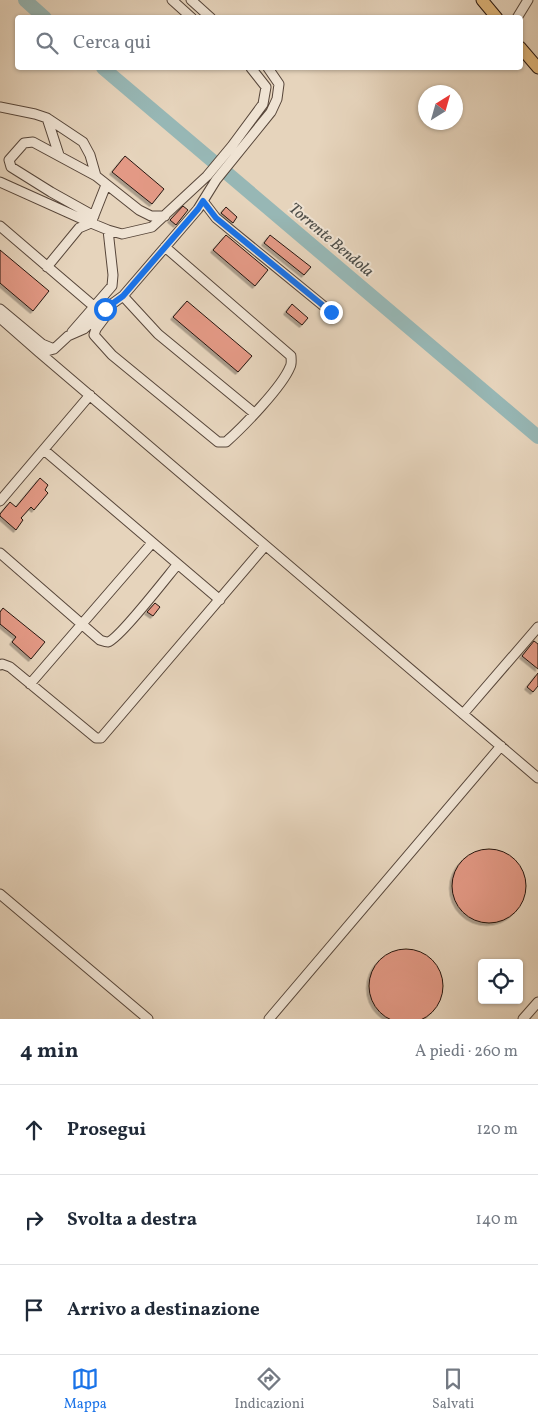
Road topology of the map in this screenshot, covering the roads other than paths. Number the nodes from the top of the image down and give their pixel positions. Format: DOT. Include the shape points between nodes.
graph roads {
  1 [pos="172,0"];
  2 [pos="191,0"];
  3 [pos="482,0"];
  4 [pos="528,0"];
  5 [pos="189,15"];
  6 [pos="208,15"];
  7 [pos="494,15"];
  8 [pos="519,15"];
  9 [pos="523,50"];
  10 [pos="538,68"];
  11 [pos="253,70"];
  12 [pos="269,70"];
  13 [pos="0,107"];
  14 [pos="47,118"];
  15 [pos="236,148"];
  16 [pos="59,155"];
  17 [pos="96,176"];
  18 [pos="0,182"];
  19 [pos="106,185"];
  20 [pos="203,201"];
  21 [pos="165,216"];
  22 [pos="92,220"];
  23 [pos="0,226"];
  24 [pos="108,230"];
  25 [pos="165,247"];
  26 [pos="47,267"];
  27 [pos="123,296"];
  28 [pos="90,304"];
  29 [pos="114,304"];
  30 [pos="0,309"];
  31 [pos="331,312"];
  32 [pos="0,318"];
  33 [pos="68,336"];
  34 [pos="54,349"];
  35 [pos="40,353"];
  36 [pos="90,395"];
  37 [pos="254,413"];
  38 [pos="44,450"];
  39 [pos="0,501"];
  40 [pos="152,543"];
  41 [pos="265,546"];
  42 [pos="0,553"];
  43 [pos="178,565"];
  44 [pos="220,600"];
  45 [pos="81,624"];
  46 [pos="538,627"];
  47 [pos="0,665"];
  48 [pos="30,684"];
  49 [pos="463,714"];
  50 [pos="501,746"];
  51 [pos="538,778"];
  52 [pos="0,894"];
  53 [pos="538,1002"];
  54 [pos="148,1019"];
  55 [pos="268,1019"];
  56 [pos="523,1019"];
  1 -- 5 [label="street"];
  2 -- 6 [label="street"];
  3 -- 7 [label="main road"];
  4 -- 8 [label="street"];
  9 -- 10 [label="main road"];
  11 -- 15 [label="street" via="266,87 263,104"];
  12 -- 15 [label="street" via="279,84 277,99 271,112"];
  13 -- 14 [label="street"];
  14 -- 16 [label="street"];
  14 -- 17 [label="street" via="83,142"];
  15 -- 20 [label="street"];
  15 -- 21 [label="street"];
  16 -- 17 [label="street"];
  16 -- 22 [label="street" via="33,142 24,143 9,160 11,167"];
  17 -- 19 [label="street"];
  18 -- 22 [label="street"];
  19 -- 21 [label="street" via="139,210 151,216"];
  19 -- 22 [label="street"];
  20 -- 25 [label="street"];
  20 -- 31 [label="street" via="216,218"];
  21 -- 24 [label="street" via="152,227 122,234"];
  22 -- 24 [label="street"];
  22 -- 26 [label="street" via="79,228"];
  23 -- 26 [label="street"];
  24 -- 33 [label="street" via="112,286"];
  25 -- 27 [label="street"];
  25 -- 37 [label="street" via="290,356 292,366"];
  26 -- 28 [label="street"];
  27 -- 29 [label="street"];
  27 -- 37 [label="street" via="158,334"];
  29 -- 33 [label="street" via="84,328"];
  29 -- 37 [label="street" via="94,335 112,355 218,442 226,442"];
  30 -- 34 [label="street" via="42,344"];
  32 -- 35 [label="street"];
  33 -- 34 [label="street"];
  34 -- 35 [label="street"];
  35 -- 36 [label="street"];
  36 -- 38 [label="street"];
  36 -- 41 [label="street"];
  38 -- 39 [label="street"];
  38 -- 40 [label="street"];
  40 -- 43 [label="street"];
  40 -- 45 [label="street"];
  41 -- 44 [label="street"];
  41 -- 49 [label="street"];
  42 -- 45 [label="street"];
  43 -- 44 [label="street"];
  43 -- 45 [label="street" via="109,641 100,640"];
  44 -- 48 [label="street" via="101,738 96,738"];
  45 -- 48 [label="street"];
  46 -- 49 [label="street"];
  47 -- 48 [label="street" via="10,667"];
  49 -- 50 [label="street"];
  50 -- 51 [label="street"];
  50 -- 55 [label="street"];
  52 -- 54 [label="street"];
  53 -- 56 [label="street"];
}
